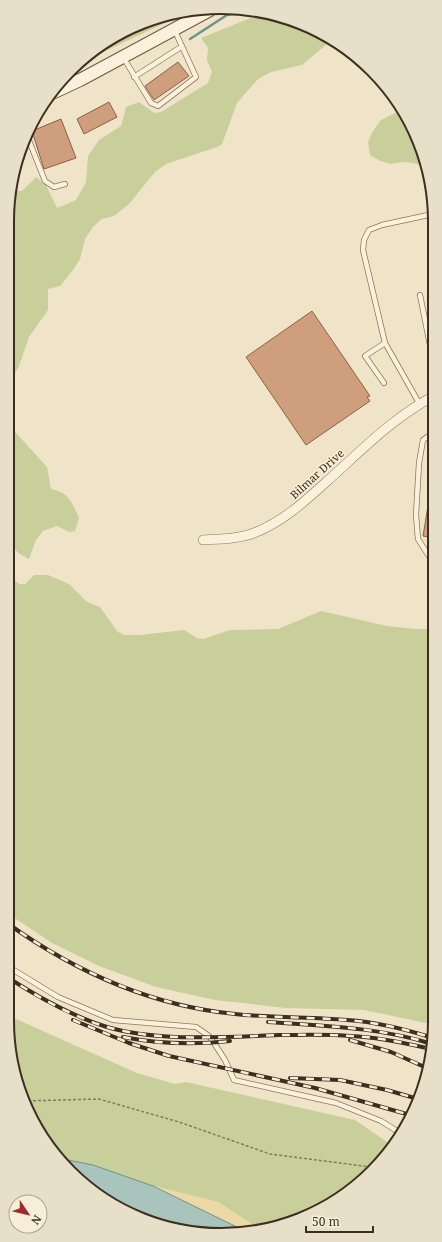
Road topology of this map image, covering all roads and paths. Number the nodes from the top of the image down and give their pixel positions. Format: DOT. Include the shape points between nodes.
graph roads {
  1 [pos="201,15"];
  2 [pos="174,29"];
  3 [pos="181,46"];
  4 [pos="123,57"];
  5 [pos="134,77"];
  6 [pos="62,88"];
  7 [pos="30,143"];
  8 [pos="65,184"];
  9 [pos="428,215"];
  10 [pos="420,295"];
  11 [pos="428,336"];
  12 [pos="384,343"];
  13 [pos="384,383"];
  14 [pos="428,399"];
  15 [pos="419,404"];
  16 [pos="428,436"];
  17 [pos="203,540"];
  18 [pos="428,555"];
  19 [pos="14,970"];
  20 [pos="30,1101"];
  21 [pos="396,1130"];
  22 [pos="368,1166"];
  1 -- 2 [label="main road"];
  2 -- 3 [label="lane"];
  2 -- 4 [label="main road"];
  3 -- 5 [label="lane"];
  3 -- 5 [label="lane" via="196,77 158,106 151,104"];
  4 -- 5 [label="lane"];
  4 -- 6 [label="main road"];
  7 -- 8 [label="lane" via="45,181 54,187"];
  9 -- 12 [label="lane" via="369,230 364,240 363,250"];
  10 -- 11 [label="lane"];
  12 -- 13 [label="lane" via="365,356"];
  12 -- 15 [label="lane"];
  14 -- 15 [label="street, Bilmar Drive"];
  15 -- 17 [label="street, Bilmar Drive" via="387,427 306,501 276,522 252,533"];
  16 -- 18 [label="lane" via="423,440 418,463 416,515 418,539"];
  19 -- 21 [label="lane" via="58,997 113,1020 196,1027 209,1036 225,1060 234,1080 336,1103 381,1121"];
  20 -- 22 [label="path" via="99,1098 179,1122 270,1154"];
}
